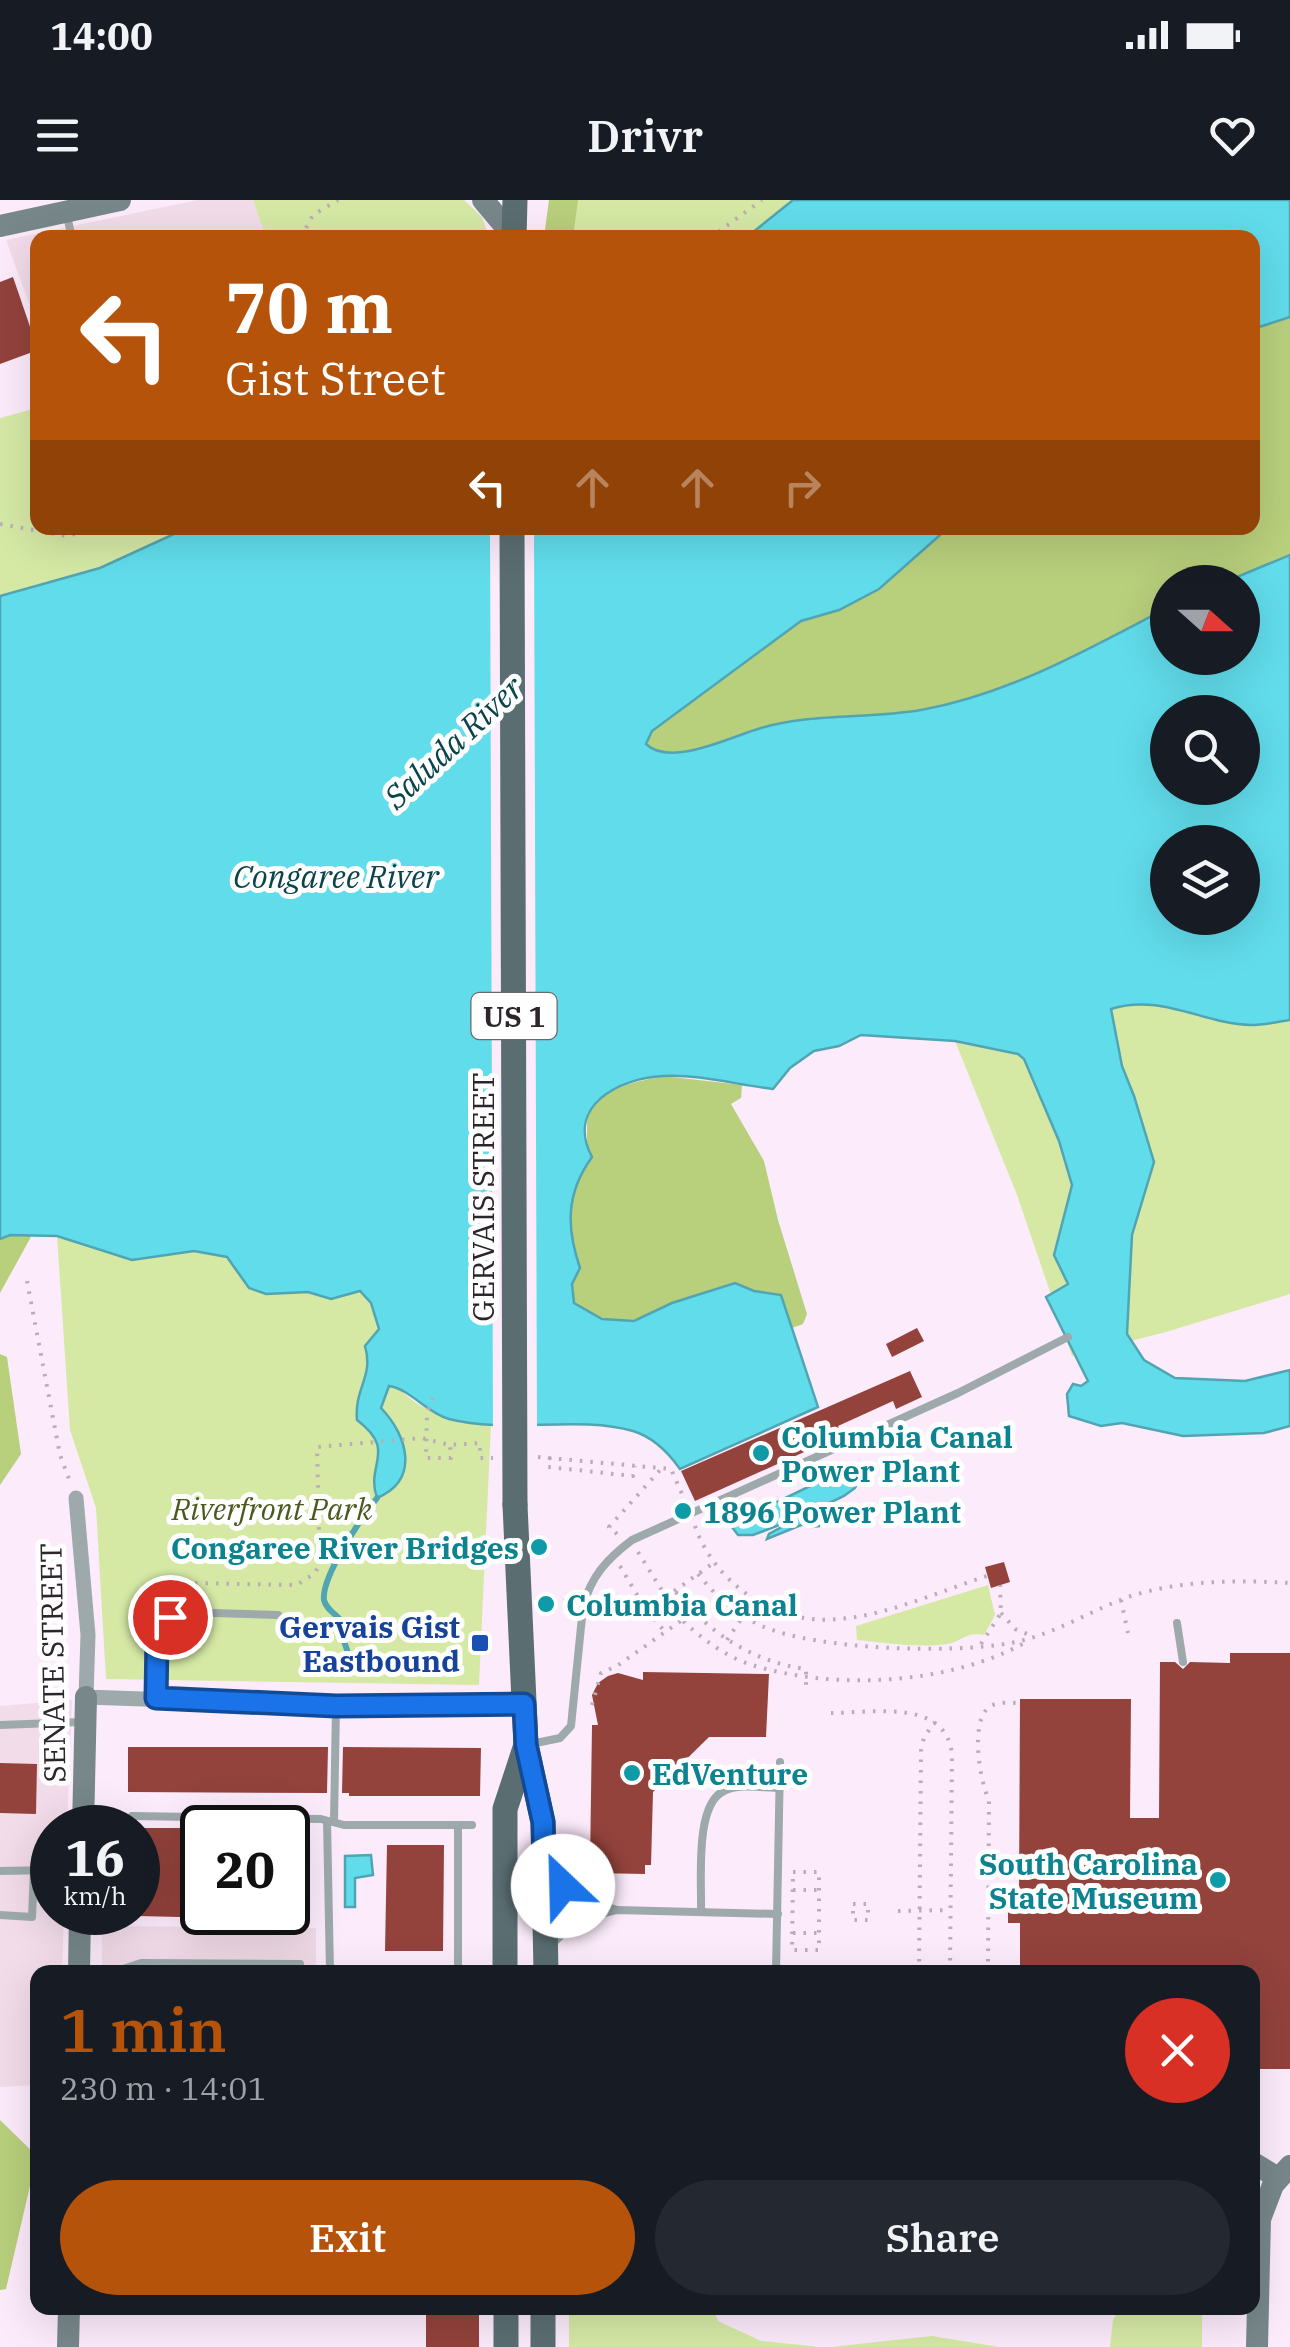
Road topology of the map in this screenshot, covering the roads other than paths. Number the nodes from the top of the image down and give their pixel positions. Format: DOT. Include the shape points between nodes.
graph roads {
  1 [pos="120,200"];
  2 [pos="483,200"];
  3 [pos="515,200"];
  4 [pos="66,212"];
  5 [pos="0,226"];
  6 [pos="70,230"];
  7 [pos="508,230"];
  8 [pos="514,230"];
  9 [pos="512,535"];
  10 [pos="1068,1337"];
  11 [pos="76,1498"];
  12 [pos="278,1615"];
  13 [pos="1178,1623"];
  14 [pos="1183,1662"];
  15 [pos="86,1697"];
  16 [pos="156,1698"];
  17 [pos="524,1704"];
  18 [pos="336,1706"];
  19 [pos="86,1722"];
  20 [pos="0,1725"];
  21 [pos="526,1745"];
  22 [pos="780,1762"];
  23 [pos="780,1788"];
  24 [pos="84,1805"];
  25 [pos="310,1821"];
  26 [pos="330,1822"];
  27 [pos="458,1825"];
  28 [pos="472,1825"];
  29 [pos="544,1862"];
  30 [pos="30,1869"];
  31 [pos="0,1871"];
  32 [pos="617,1910"];
  33 [pos="701,1912"];
  34 [pos="778,1914"];
  35 [pos="0,1915"];
  36 [pos="30,1917"];
  37 [pos="79,1935"];
  38 [pos="546,1962"];
  39 [pos="78,1965"];
  40 [pos="133,1965"];
  41 [pos="300,1965"];
  42 [pos="330,1965"];
  43 [pos="458,1965"];
  44 [pos="505,1965"];
  45 [pos="776,1965"];
  46 [pos="1260,2164"];
  47 [pos="1284,2172"];
  48 [pos="1260,2219"];
  49 [pos="69,2315"];
  50 [pos="506,2315"];
  51 [pos="544,2315"];
  52 [pos="1258,2315"];
  53 [pos="68,2347"];
  54 [pos="506,2347"];
  55 [pos="543,2347"];
  56 [pos="1258,2347"];
  1 -- 4 [label="street"];
  2 -- 7 [label="street"];
  3 -- 8 [label="main road"];
  4 -- 5 [label="street"];
  4 -- 6 [label="lane"];
  9 -- 17 [label="main road, GERVAIS STREET / US 1, bridge" via="516,1505"];
  10 -- 21 [label="lane" via="632,1540 601,1566 584,1601 571,1726 560,1738"];
  11 -- 15 [label="street, SENATE STREET" via="88,1635"];
  12 -- 16 [label="lane" via="170,1617 157,1639"];
  13 -- 14 [label="lane"];
  15 -- 16 [label="street"];
  15 -- 19 [label="street, SENATE STREET"];
  16 -- 18 [label="street"];
  17 -- 18 [label="street"];
  17 -- 21 [label="main road, GERVAIS STREET / US 1"];
  18 -- 26 [label="lane"];
  19 -- 20 [label="lane"];
  19 -- 24 [label="street, SENATE STREET"];
  21 -- 29 [label="main road, GERVAIS STREET / US 1" via="543,1822"];
  21 -- 44 [label="main road, GERVAIS STREET" via="505,1809"];
  22 -- 23 [label="lane"];
  23 -- 33 [label="lane" via="732,1788 710,1803"];
  23 -- 34 [label="lane"];
  25 -- 26 [label="lane"];
  26 -- 27 [label="lane"];
  26 -- 42 [label="lane"];
  27 -- 28 [label="lane"];
  27 -- 43 [label="lane"];
  29 -- 32 [label="lane" via="563,1886"];
  29 -- 38 [label="main road, GERVAIS STREET / US 1"];
  30 -- 31 [label="lane"];
  32 -- 33 [label="lane"];
  32 -- 38 [label="lane" via="569,1928"];
  33 -- 34 [label="lane"];
  34 -- 45 [label="lane"];
  35 -- 36 [label="lane"];
  37 -- 39 [label="street"];
  40 -- 41 [label="lane"];
  46 -- 47 [label="street"];
  47 -- 48 [label="street"];
  49 -- 53 [label="street"];
  50 -- 54 [label="main road"];
  51 -- 55 [label="main road"];
  52 -- 56 [label="street"];
}
